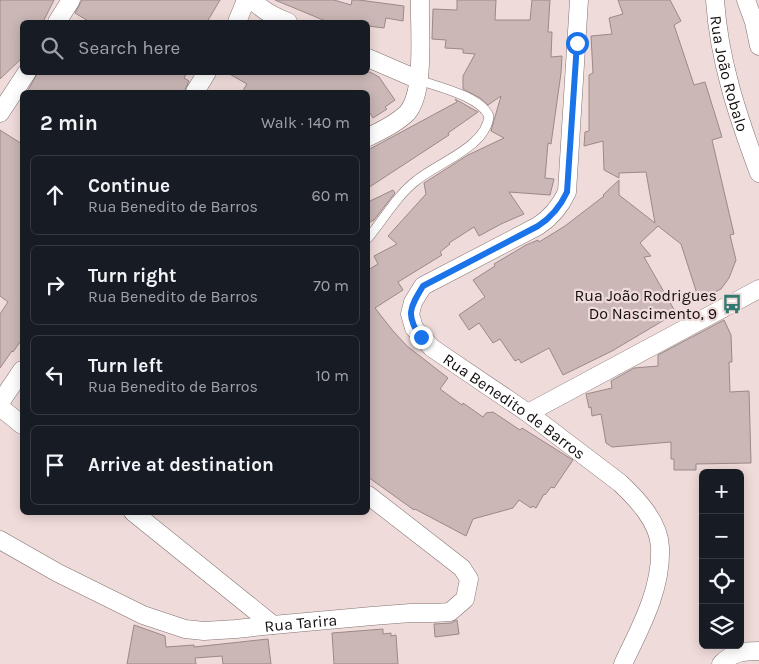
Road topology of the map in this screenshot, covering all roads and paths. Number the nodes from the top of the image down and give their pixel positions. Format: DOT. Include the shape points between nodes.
graph roads {
  1 [pos="72,0"];
  2 [pos="246,0"];
  3 [pos="253,0"];
  4 [pos="420,0"];
  5 [pos="579,0"];
  6 [pos="715,0"];
  7 [pos="746,0"];
  8 [pos="59,20"];
  9 [pos="238,20"];
  10 [pos="283,20"];
  11 [pos="759,46"];
  12 [pos="370,59"];
  13 [pos="25,75"];
  14 [pos="205,75"];
  15 [pos="419,80"];
  16 [pos="196,90"];
  17 [pos="0,113"];
  18 [pos="370,136"];
  19 [pos="759,173"];
  20 [pos="370,235"];
  21 [pos="759,289"];
  22 [pos="20,373"];
  23 [pos="0,405"];
  24 [pos="528,413"];
  25 [pos="20,422"];
  26 [pos="370,497"];
  27 [pos="137,515"];
  28 [pos="0,540"];
  29 [pos="273,624"];
  30 [pos="759,651"];
  31 [pos="623,664"];
  32 [pos="721,664"];
  1 -- 8 [label="street"];
  2 -- 9 [label="street"];
  3 -- 10 [label="street" via="272,16"];
  4 -- 15 [label="street"];
  5 -- 24 [label="street, Rua Benedito de Barros" via="567,192 561,205 538,226 423,286 410,314 414,328 432,348"];
  6 -- 19 [label="street, Rua João Robalo" via="726,74"];
  7 -- 11 [label="street, Rua João Robalo"];
  12 -- 15 [label="street"];
  13 -- 17 [label="street"];
  14 -- 16 [label="street"];
  15 -- 18 [label="street" via="408,112"];
  15 -- 20 [label="lane" via="466,97 484,108 489,116 486,128 465,149 415,181"];
  21 -- 24 [label="street"];
  22 -- 23 [label="street"];
  23 -- 25 [label="street"];
  24 -- 31 [label="street, Rua Benedito de Barros" via="620,483 647,512 655,530 660,546 658,578"];
  26 -- 29 [label="street, Rua Tarira" via="462,568 469,579 465,599 450,612"];
  27 -- 29 [label="street"];
  28 -- 29 [label="street, Rua Tarira" via="142,615 184,629 204,631"];
  30 -- 32 [label="street" via="741,651"];
}
